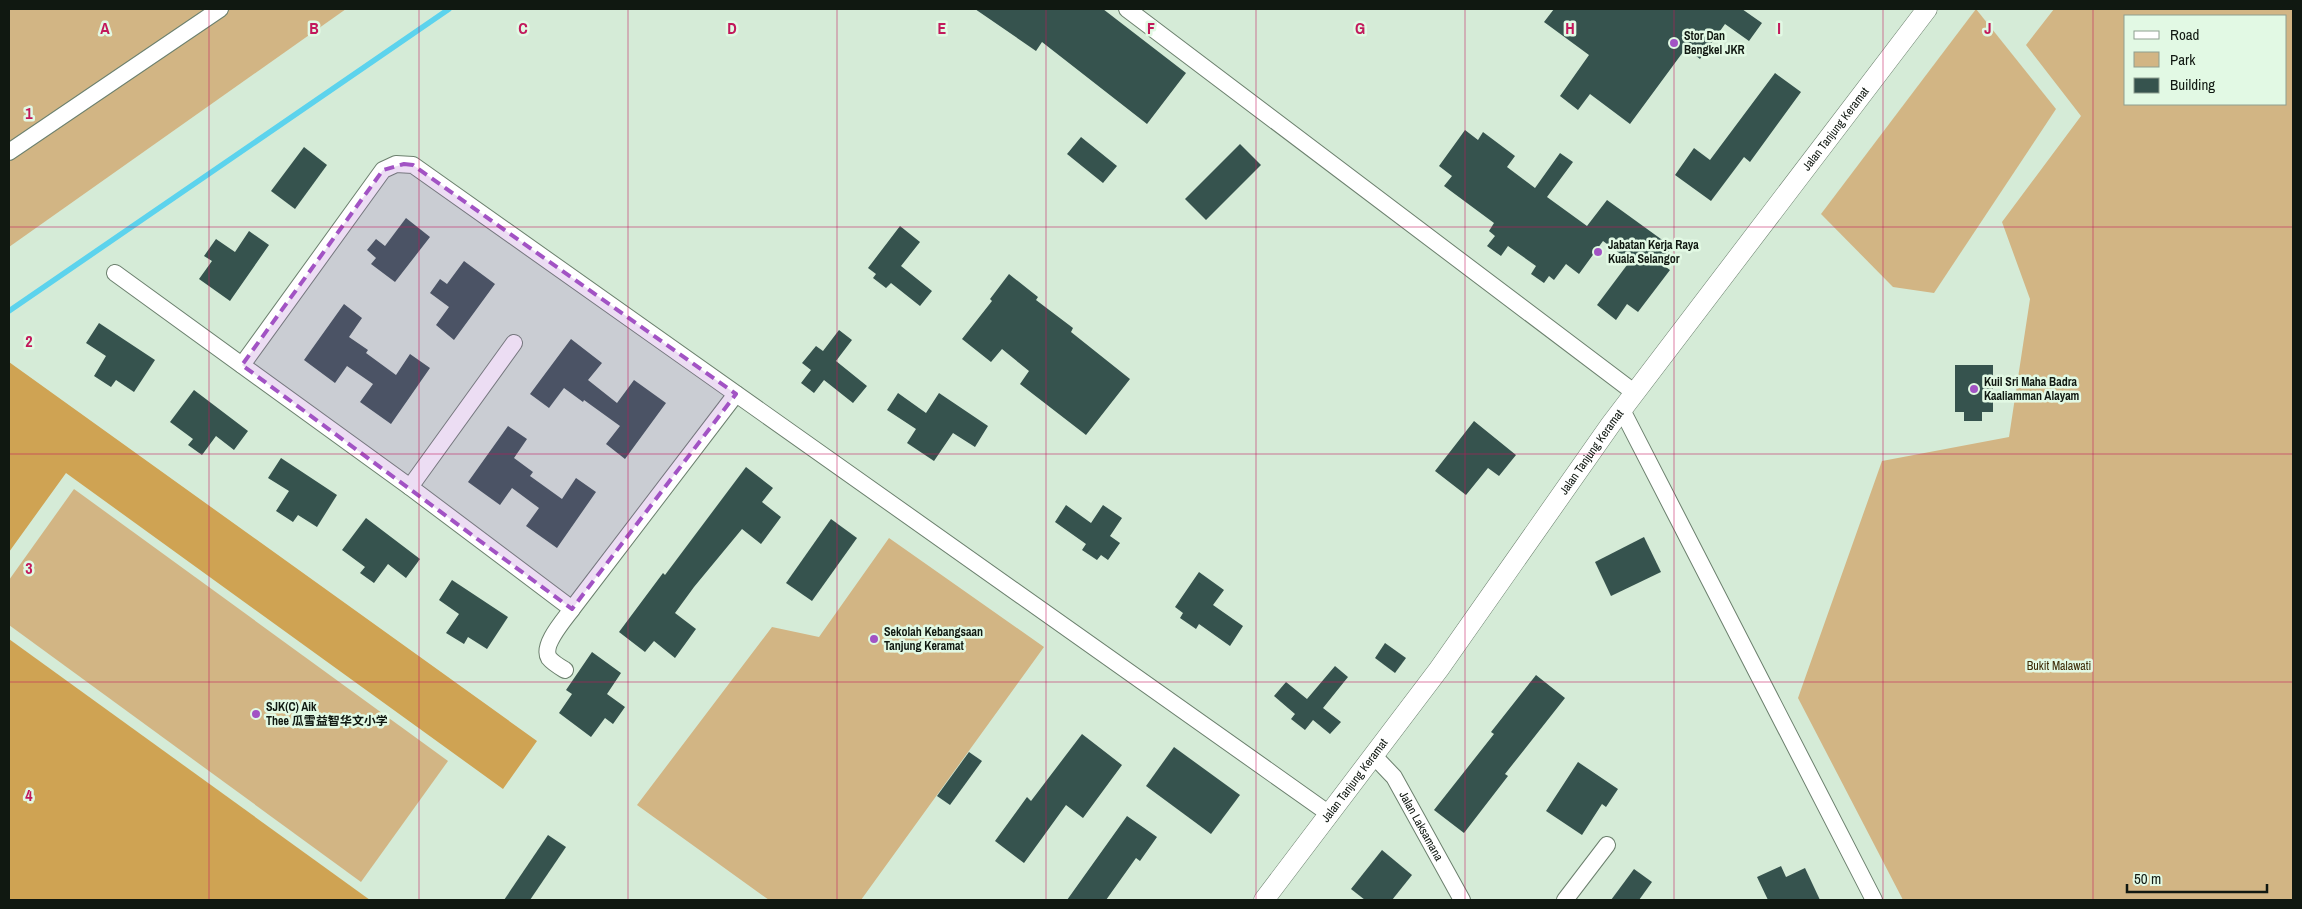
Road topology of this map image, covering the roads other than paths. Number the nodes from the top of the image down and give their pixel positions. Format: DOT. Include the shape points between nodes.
graph roads {
  1 [pos="220,9"];
  2 [pos="1128,9"];
  3 [pos="1927,9"];
  4 [pos="9,152"];
  5 [pos="115,273"];
  6 [pos="514,343"];
  7 [pos="242,365"];
  8 [pos="1635,393"];
  9 [pos="736,394"];
  10 [pos="1622,410"];
  11 [pos="410,487"];
  12 [pos="572,609"];
  13 [pos="565,670"];
  14 [pos="1374,756"];
  15 [pos="1328,813"];
  16 [pos="1607,845"];
  17 [pos="1264,900"];
  18 [pos="1462,900"];
  19 [pos="1565,900"];
  20 [pos="1874,900"];
  1 -- 4 [label="street"];
  2 -- 8 [label="street"];
  3 -- 8 [label="street, Jalan Tanjung Keramat"];
  5 -- 7 [label="street"];
  6 -- 11 [label="street"];
  7 -- 9 [label="street" via="383,170 404,164 413,166"];
  7 -- 11 [label="street"];
  8 -- 10 [label="street, Jalan Tanjung Keramat"];
  9 -- 12 [label="street"];
  9 -- 15 [label="street"];
  10 -- 14 [label="street, Jalan Tanjung Keramat"];
  10 -- 20 [label="street"];
  11 -- 12 [label="street"];
  12 -- 13 [label="street" via="547,647 549,657"];
  14 -- 15 [label="street, Jalan Tanjung Keramat"];
  14 -- 18 [label="street, Jalan Laksamana" via="1394,777"];
  15 -- 17 [label="street, Jalan Tanjung Keramat"];
  16 -- 19 [label="street"];
}
